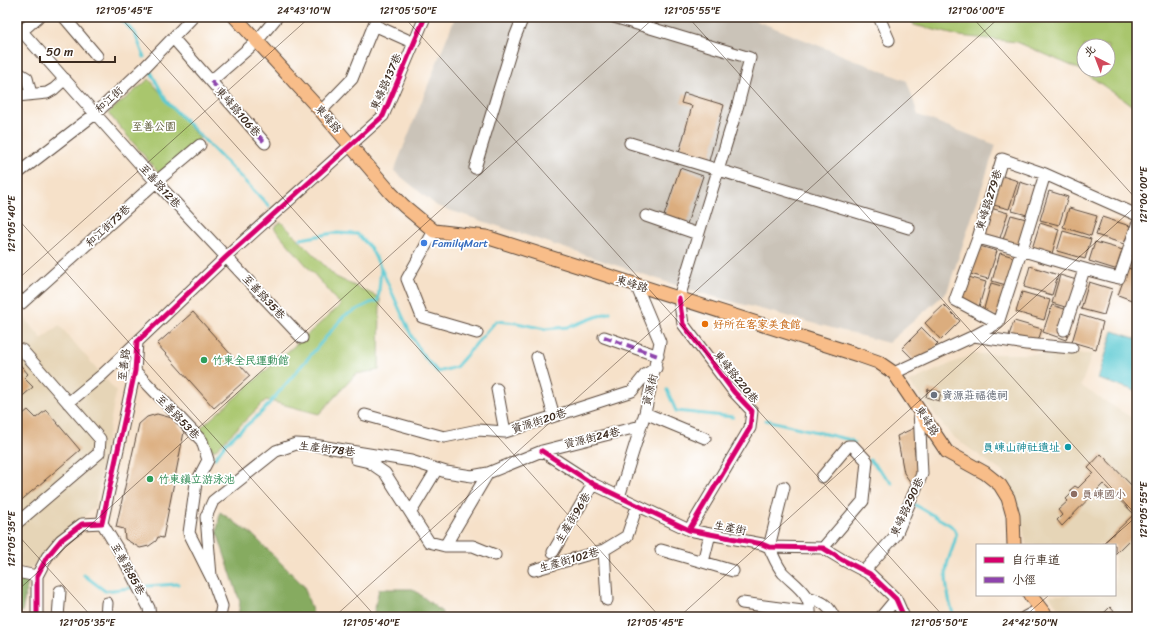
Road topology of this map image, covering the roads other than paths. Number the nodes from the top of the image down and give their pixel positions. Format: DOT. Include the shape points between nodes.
graph roads {
  1 [pos="38,17"];
  2 [pos="64,17"];
  3 [pos="193,17"];
  4 [pos="235,17"];
  5 [pos="277,17"];
  6 [pos="425,17"];
  7 [pos="523,17"];
  8 [pos="614,17"];
  9 [pos="879,17"];
  10 [pos="375,21"];
  11 [pos="19,29"];
  12 [pos="173,38"];
  13 [pos="889,40"];
  14 [pos="257,41"];
  15 [pos="414,43"];
  16 [pos="97,56"];
  17 [pos="17,72"];
  18 [pos="65,79"];
  19 [pos="210,81"];
  20 [pos="31,94"];
  21 [pos="17,96"];
  22 [pos="321,111"];
  23 [pos="95,114"];
  24 [pos="265,143"];
  25 [pos="630,143"];
  26 [pos="200,145"];
  27 [pos="350,145"];
  28 [pos="475,168"];
  29 [pos="718,169"];
  30 [pos="17,174"];
  31 [pos="1045,174"];
  32 [pos="156,182"];
  33 [pos="1137,215"];
  34 [pos="646,216"];
  35 [pos="1137,225"];
  36 [pos="909,228"];
  37 [pos="434,231"];
  38 [pos="698,234"];
  39 [pos="978,238"];
  40 [pos="1022,250"];
  41 [pos="226,257"];
  42 [pos="1084,270"];
  43 [pos="636,285"];
  44 [pos="17,296"];
  45 [pos="679,298"];
  46 [pos="998,323"];
  47 [pos="1064,330"];
  48 [pos="477,333"];
  49 [pos="974,336"];
  50 [pos="604,337"];
  51 [pos="302,338"];
  52 [pos="137,342"];
  53 [pos="1072,348"];
  54 [pos="17,349"];
  55 [pos="658,356"];
  56 [pos="537,357"];
  57 [pos="656,368"];
  58 [pos="135,371"];
  59 [pos="894,373"];
  60 [pos="497,389"];
  61 [pos="68,403"];
  62 [pos="919,408"];
  63 [pos="644,414"];
  64 [pos="365,415"];
  65 [pos="554,416"];
  66 [pos="641,426"];
  67 [pos="506,432"];
  68 [pos="705,438"];
  69 [pos="542,451"];
  70 [pos="344,456"];
  71 [pos="437,469"];
  72 [pos="488,473"];
  73 [pos="822,477"];
  74 [pos="593,484"];
  75 [pos="784,487"];
  76 [pos="619,497"];
  77 [pos="637,506"];
  78 [pos="411,512"];
  79 [pos="17,523"];
  80 [pos="102,523"];
  81 [pos="690,530"];
  82 [pos="710,534"];
  83 [pos="1014,544"];
  84 [pos="444,546"];
  85 [pos="769,547"];
  86 [pos="823,548"];
  87 [pos="604,550"];
  88 [pos="661,550"];
  89 [pos="554,552"];
  90 [pos="495,555"];
  91 [pos="703,562"];
  92 [pos="534,570"];
  93 [pos="733,571"];
  94 [pos="864,571"];
  95 [pos="17,572"];
  96 [pos="37,576"];
  97 [pos="212,578"];
  98 [pos="60,591"];
  99 [pos="1031,596"];
  100 [pos="807,597"];
  101 [pos="896,599"];
  102 [pos="607,600"];
  103 [pos="107,603"];
  104 [pos="742,603"];
  105 [pos="1044,613"];
  106 [pos="810,614"];
  107 [pos="36,617"];
  108 [pos="58,617"];
  109 [pos="106,617"];
  110 [pos="150,617"];
  111 [pos="220,617"];
  112 [pos="834,617"];
  113 [pos="880,617"];
  114 [pos="904,617"];
  115 [pos="1025,617"];
  1 -- 11 [label="street"];
  2 -- 16 [label="street"];
  3 -- 12 [label="street, 和江街"];
  4 -- 14 [label="main road, 東峰路"];
  5 -- 14 [label="street, 東峰路106巷"];
  6 -- 15 [label="street, 東峰路137巷"];
  7 -- 28 [label="street"];
  8 -- 29 [label="street" via="750,58"];
  9 -- 13 [label="street"];
  10 -- 15 [label="street"];
  10 -- 22 [label="street" via="352,79"];
  11 -- 18 [label="street, 至善路12巷"];
  12 -- 19 [label="street, 東峰路106巷"];
  12 -- 23 [label="street, 和江街"];
  14 -- 19 [label="street, 東峰路106巷"];
  14 -- 22 [label="main road, 東峰路"];
  15 -- 27 [label="street, 東峰路137巷" via="383,116"];
  17 -- 20 [label="street" via="27,78"];
  18 -- 20 [label="street" via="54,89"];
  18 -- 23 [label="street, 至善路12巷"];
  19 -- 24 [label="street, 東峰路106巷"];
  20 -- 21 [label="street"];
  22 -- 27 [label="main road, 東峰路"];
  23 -- 30 [label="street, 和江街"];
  23 -- 32 [label="street, 至善路12巷"];
  25 -- 29 [label="street"];
  26 -- 32 [label="street, 和江街73巷"];
  27 -- 37 [label="main road, 東峰路" via="391,193"];
  27 -- 41 [label="street, 至善路"];
  29 -- 36 [label="street"];
  29 -- 38 [label="street"];
  31 -- 33 [label="street, 東峰路279巷"];
  31 -- 39 [label="street, 東峰路279巷" via="1002,159"];
  31 -- 40 [label="street"];
  32 -- 41 [label="street, 至善路12巷"];
  32 -- 44 [label="street, 和江街73巷" via="22,303"];
  34 -- 38 [label="street"];
  35 -- 42 [label="street, 東峰路279巷" via="1119,278"];
  37 -- 43 [label="main road, 東峰路" via="486,237"];
  37 -- 48 [label="street" via="407,279 422,317"];
  38 -- 45 [label="street"];
  39 -- 40 [label="street, 東峰路279巷"];
  39 -- 46 [label="street, 東峰路279巷" via="955,300"];
  40 -- 42 [label="street, 東峰路279巷"];
  40 -- 46 [label="street"];
  41 -- 51 [label="street, 至善路35巷"];
  41 -- 52 [label="street, 至善路"];
  42 -- 47 [label="street"];
  43 -- 45 [label="main road, 東峰路"];
  43 -- 55 [label="street, 資源街" via="660,342"];
  45 -- 59 [label="main road, 東峰路" via="864,357 878,362"];
  45 -- 81 [label="street, 東峰路220巷" via="683,324 734,392 752,411 750,428"];
  46 -- 49 [label="street"];
  49 -- 53 [label="street"];
  49 -- 59 [label="street"];
  50 -- 55 [label="street"];
  52 -- 58 [label="street, 至善路"];
  52 -- 61 [label="street"];
  54 -- 61 [label="street" via="22,350"];
  55 -- 57 [label="street, 資源街"];
  56 -- 65 [label="street"];
  57 -- 63 [label="street, 資源街"];
  57 -- 65 [label="street, 資源街20巷" via="632,391"];
  58 -- 80 [label="street, 至善路"];
  58 -- 97 [label="street, 至善路53巷" via="202,441 208,460 196,483 189,533"];
  59 -- 62 [label="main road, 東峰路"];
  60 -- 67 [label="street"];
  61 -- 79 [label="street" via="100,439 100,453"];
  62 -- 83 [label="main road, 東峰路" via="947,452 985,473 1000,485 1008,498 1013,516"];
  62 -- 94 [label="street, 東峰路290巷" via="922,474 896,535"];
  63 -- 66 [label="street, 資源街"];
  63 -- 68 [label="street"];
  64 -- 67 [label="street, 資源街20巷" via="444,437 478,430"];
  65 -- 67 [label="street, 資源街20巷"];
  66 -- 69 [label="street, 資源街24巷"];
  66 -- 76 [label="street, 資源街"];
  69 -- 72 [label="street, 生產街78巷"];
  69 -- 74 [label="street, 生產街"];
  70 -- 78 [label="street, 生產街78巷" via="369,462 385,473"];
  71 -- 72 [label="street, 生產街78巷" via="472,476"];
  71 -- 78 [label="street"];
  71 -- 97 [label="street, 生產街78巷" via="411,461 314,445 296,444 276,451 213,502 206,517"];
  72 -- 84 [label="street"];
  73 -- 86 [label="street" via="848,446 853,446 867,461 862,501"];
  74 -- 76 [label="street, 生產街"];
  74 -- 89 [label="street, 生產街96巷"];
  75 -- 85 [label="street"];
  76 -- 77 [label="street, 生產街"];
  77 -- 81 [label="street, 生產街"];
  77 -- 87 [label="street, 生產街102巷" via="627,536"];
  78 -- 84 [label="street, 生產街78巷" via="429,542"];
  80 -- 96 [label="street" via="82,524 61,540 47,557"];
  80 -- 110 [label="street, 至善路85巷" via="149,608"];
  81 -- 82 [label="street, 生產街"];
  82 -- 85 [label="street, 生產街"];
  82 -- 91 [label="street"];
  84 -- 90 [label="street, 生產街78巷" via="474,546"];
  85 -- 86 [label="street, 生產街"];
  85 -- 100 [label="street" via="782,571"];
  86 -- 94 [label="street, 生產街"];
  87 -- 92 [label="street, 生產街102巷"];
  87 -- 102 [label="street, 生產街102巷"];
  88 -- 91 [label="street"];
  91 -- 93 [label="street"];
  94 -- 101 [label="street, 生產街"];
  95 -- 96 [label="street"];
  96 -- 107 [label="street"];
  97 -- 111 [label="street" via="222,606"];
  98 -- 108 [label="street"];
  99 -- 105 [label="main road"];
  100 -- 106 [label="street"];
  100 -- 112 [label="street" via="830,608"];
  101 -- 113 [label="street"];
  101 -- 114 [label="street, 生產街"];
  103 -- 109 [label="street"];
  104 -- 106 [label="street"];
  105 -- 115 [label="street"];
}
